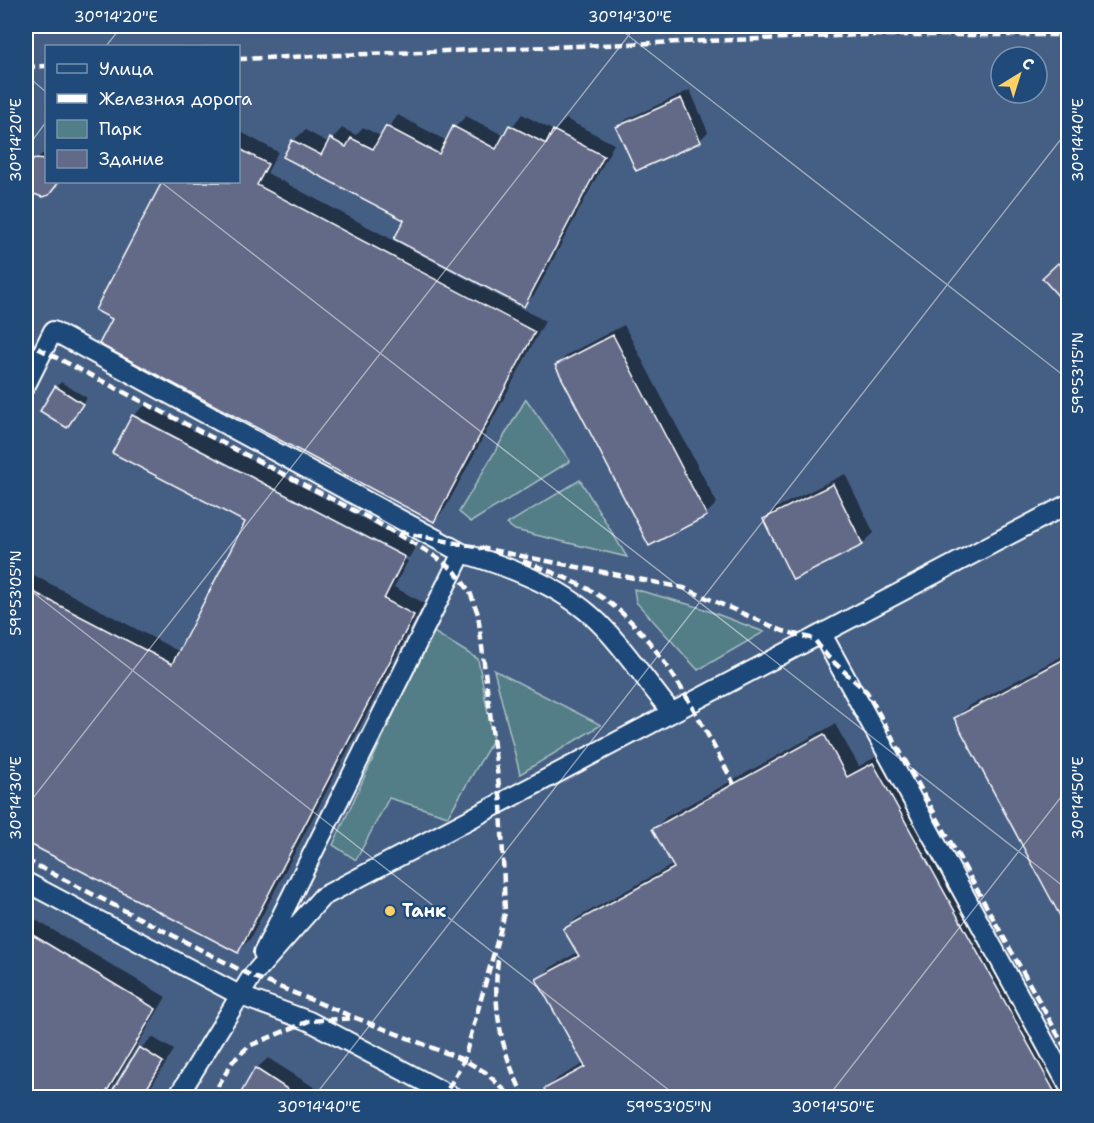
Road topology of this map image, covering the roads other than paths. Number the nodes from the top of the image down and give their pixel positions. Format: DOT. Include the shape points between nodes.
graph roads {
  1 [pos="26,385"];
  2 [pos="1068,504"];
  3 [pos="462,553"];
  4 [pos="822,634"];
  5 [pos="672,713"];
  6 [pos="26,882"];
  7 [pos="252,976"];
  8 [pos="241,996"];
  9 [pos="1068,1085"];
  10 [pos="429,1091"];
  11 [pos="177,1098"];
  12 [pos="455,1098"];
  1 -- 3 [label="lane" via="53,332"];
  2 -- 4 [label="lane"];
  3 -- 5 [label="lane" via="549,586 581,607 606,630"];
  3 -- 7 [label="lane"];
  4 -- 5 [label="lane"];
  4 -- 9 [label="lane"];
  5 -- 7 [label="lane" via="322,897"];
  6 -- 8 [label="lane"];
  7 -- 8 [label="lane"];
  8 -- 10 [label="lane" via="309,1021"];
  8 -- 11 [label="lane"];
  10 -- 12 [label="lane"];
}
